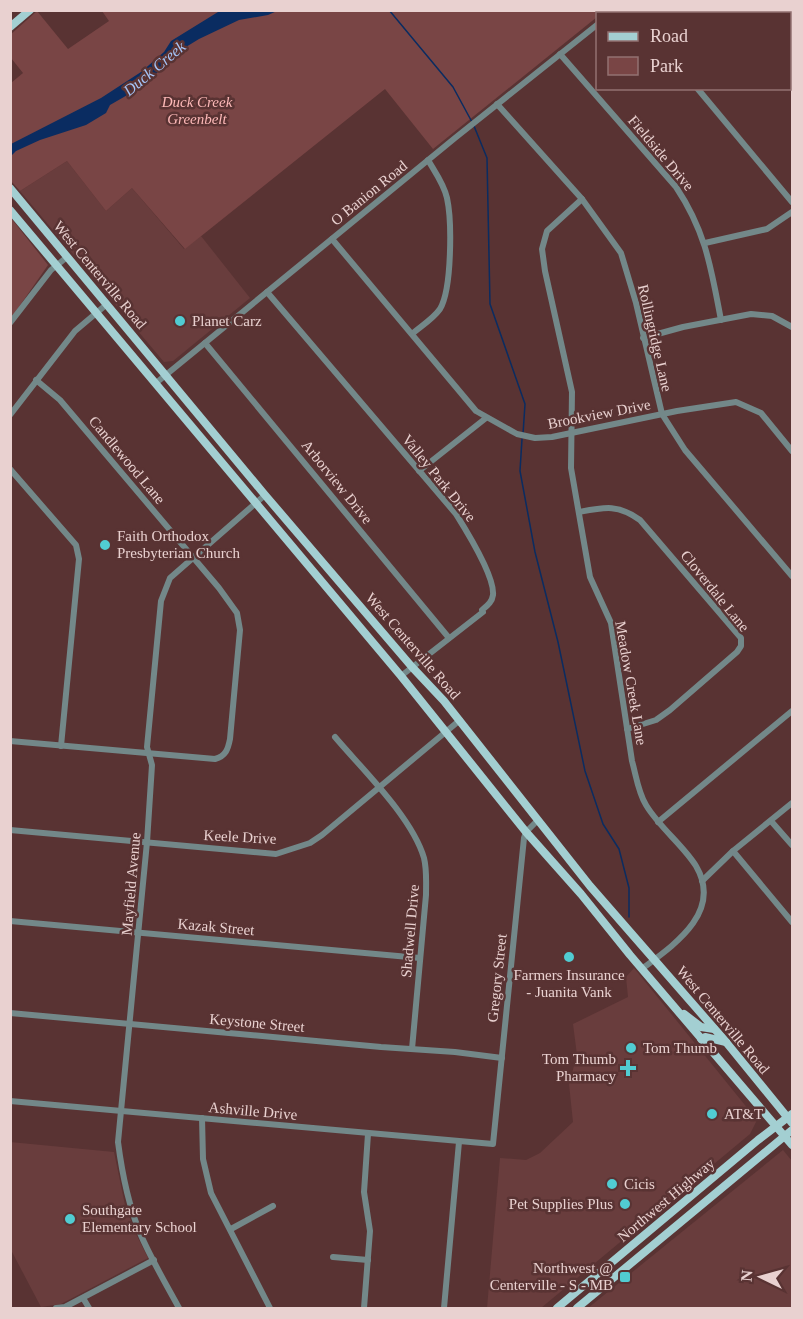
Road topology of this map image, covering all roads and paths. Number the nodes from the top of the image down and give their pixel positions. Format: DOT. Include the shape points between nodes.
graph roads {
  1 [pos="30,10"];
  2 [pos="596,25"];
  3 [pos="10,27"];
  4 [pos="560,54"];
  5 [pos="699,90"];
  6 [pos="497,104"];
  7 [pos="428,160"];
  8 [pos="11,188"];
  9 [pos="582,199"];
  10 [pos="792,202"];
  11 [pos="10,210"];
  12 [pos="792,212"];
  13 [pos="332,239"];
  14 [pos="705,243"];
  15 [pos="67,257"];
  16 [pos="57,265"];
  17 [pos="267,292"];
  18 [pos="107,304"];
  19 [pos="98,312"];
  20 [pos="720,320"];
  21 [pos="10,323"];
  22 [pos="792,327"];
  23 [pos="412,334"];
  24 [pos="643,338"];
  25 [pos="206,343"];
  26 [pos="165,376"];
  27 [pos="36,380"];
  28 [pos="156,383"];
  29 [pos="662,414"];
  30 [pos="10,415"];
  31 [pos="486,418"];
  32 [pos="572,432"];
  33 [pos="792,450"];
  34 [pos="10,469"];
  35 [pos="419,471"];
  36 [pos="265,495"];
  37 [pos="255,503"];
  38 [pos="579,512"];
  39 [pos="193,558"];
  40 [pos="792,576"];
  41 [pos="449,638"];
  42 [pos="412,667"];
  43 [pos="401,676"];
  44 [pos="792,711"];
  45 [pos="460,720"];
  46 [pos="627,729"];
  47 [pos="445,732"];
  48 [pos="335,737"];
  49 [pos="10,741"];
  50 [pos="61,746"];
  51 [pos="148,754"];
  52 [pos="378,788"];
  53 [pos="792,803"];
  54 [pos="538,820"];
  55 [pos="771,821"];
  56 [pos="658,822"];
  57 [pos="10,830"];
  58 [pos="526,832"];
  59 [pos="147,842"];
  60 [pos="792,845"];
  61 [pos="733,851"];
  62 [pos="702,881"];
  63 [pos="590,885"];
  64 [pos="581,894"];
  65 [pos="10,921"];
  66 [pos="792,922"];
  67 [pos="139,932"];
  68 [pos="420,958"];
  69 [pos="655,959"];
  70 [pos="643,968"];
  71 [pos="677,1011"];
  72 [pos="10,1013"];
  73 [pos="130,1024"];
  74 [pos="714,1029"];
  75 [pos="701,1039"];
  76 [pos="726,1042"];
  77 [pos="412,1049"];
  78 [pos="502,1058"];
  79 [pos="10,1101"];
  80 [pos="121,1111"];
  81 [pos="202,1118"];
  82 [pos="791,1118"];
  83 [pos="776,1126"];
  84 [pos="792,1130"];
  85 [pos="368,1134"];
  86 [pos="785,1136"];
  87 [pos="459,1142"];
  88 [pos="493,1144"];
  89 [pos="792,1145"];
  90 [pos="273,1206"];
  91 [pos="674,1212"];
  92 [pos="681,1221"];
  93 [pos="231,1229"];
  94 [pos="333,1257"];
  95 [pos="154,1260"];
  96 [pos="368,1260"];
  97 [pos="598,1273"];
  98 [pos="610,1283"];
  99 [pos="83,1298"];
  100 [pos="56,1308"];
  101 [pos="89,1308"];
  102 [pos="179,1308"];
  103 [pos="270,1308"];
  104 [pos="364,1308"];
  105 [pos="444,1308"];
  106 [pos="557,1308"];
  107 [pos="577,1308"];
  1 -- 3 [label="main road"];
  2 -- 4 [label="street, O Banion Road"];
  4 -- 6 [label="street, O Banion Road"];
  4 -- 14 [label="street, Fieldside Drive" via="676,187"];
  5 -- 10 [label="street"];
  6 -- 7 [label="street, O Banion Road"];
  6 -- 9 [label="street, Rollingridge Lane"];
  7 -- 13 [label="street, O Banion Road"];
  7 -- 23 [label="street" via="447,197 448,282 440,308"];
  8 -- 15 [label="main road, West Centerville Road"];
  9 -- 24 [label="street, Rollingridge Lane" via="621,253"];
  9 -- 32 [label="street, Meadow Creek Lane" via="548,231 542,249 572,392"];
  11 -- 16 [label="main road, West Centerville Road"];
  12 -- 14 [label="street" via="760,231"];
  13 -- 17 [label="street, O Banion Road"];
  13 -- 23 [label="street, Brookview Drive"];
  14 -- 20 [label="street, Fieldside Drive"];
  15 -- 16 [label="street"];
  15 -- 18 [label="main road, West Centerville Road"];
  16 -- 19 [label="main road, West Centerville Road"];
  16 -- 21 [label="street"];
  17 -- 25 [label="street, O Banion Road"];
  17 -- 35 [label="street, Valley Park Drive"];
  18 -- 19 [label="street"];
  18 -- 26 [label="main road, West Centerville Road"];
  19 -- 27 [label="street" via="75,331"];
  19 -- 28 [label="main road, West Centerville Road"];
  20 -- 22 [label="street" via="762,315"];
  20 -- 24 [label="street"];
  23 -- 31 [label="street, Brookview Drive"];
  24 -- 29 [label="street, Rollingridge Lane"];
  25 -- 26 [label="street, O Banion Road"];
  25 -- 41 [label="street, Arborview Drive"];
  26 -- 28 [label="street, O Banion Road"];
  26 -- 36 [label="main road, West Centerville Road"];
  27 -- 30 [label="street"];
  27 -- 39 [label="street, Candlewood Lane" via="60,400"];
  28 -- 37 [label="main road, West Centerville Road"];
  29 -- 32 [label="street, Brookview Drive"];
  29 -- 33 [label="street, Brookview Drive" via="736,402 761,412"];
  29 -- 40 [label="street, Rollingridge Lane" via="685,450"];
  31 -- 32 [label="street, Brookview Drive" via="517,434 535,438"];
  31 -- 35 [label="street"];
  32 -- 38 [label="street, Meadow Creek Lane" via="571,468"];
  34 -- 50 [label="street" via="75,544 79,559"];
  35 -- 41 [label="street, Valley Park Drive" via="462,524 493,593 483,612"];
  36 -- 37 [label="street, Mayfield Avenue"];
  36 -- 42 [label="main road, West Centerville Road"];
  37 -- 39 [label="street, Mayfield Avenue"];
  37 -- 43 [label="main road, West Centerville Road"];
  38 -- 46 [label="street, Meadow Creek Lane" via="590,577 610,624"];
  38 -- 46 [label="street, Cloverdale Lane" via="618,508 640,520 741,638 737,652 670,710 656,720"];
  39 -- 51 [label="street, Mayfield Avenue" via="170,578 161,601"];
  39 -- 51 [label="street, Candlewood Lane" via="240,622 228,750 215,759"];
  41 -- 42 [label="street, Valley Park Drive"];
  42 -- 43 [label="street, Valley Park Drive"];
  42 -- 45 [label="main road, West Centerville Road"];
  43 -- 47 [label="main road, West Centerville Road"];
  44 -- 56 [label="street"];
  45 -- 47 [label="street, Keele Drive"];
  45 -- 54 [label="main road, West Centerville Road"];
  46 -- 56 [label="street, Meadow Creek Lane" via="637,783"];
  47 -- 52 [label="street, Keele Drive"];
  47 -- 58 [label="main road, West Centerville Road"];
  48 -- 52 [label="street, Shadwell Drive"];
  49 -- 50 [label="street"];
  50 -- 51 [label="street"];
  51 -- 59 [label="street, Mayfield Avenue" via="152,765"];
  52 -- 59 [label="street, Keele Drive" via="310,843 276,854"];
  52 -- 68 [label="street, Shadwell Drive" via="414,835 423,856 426,895"];
  53 -- 55 [label="street"];
  54 -- 58 [label="street"];
  54 -- 63 [label="main road, West Centerville Road"];
  55 -- 60 [label="street"];
  55 -- 61 [label="street"];
  56 -- 62 [label="street, Meadow Creek Lane" via="696,865"];
  57 -- 59 [label="street, Keele Drive"];
  58 -- 64 [label="main road, West Centerville Road"];
  58 -- 78 [label="street, Gregory Street"];
  59 -- 67 [label="street, Mayfield Avenue"];
  61 -- 62 [label="street"];
  61 -- 66 [label="street"];
  62 -- 69 [label="street" via="703,896 694,924"];
  63 -- 64 [label="main road"];
  63 -- 69 [label="main road, West Centerville Road"];
  64 -- 70 [label="main road, West Centerville Road"];
  65 -- 67 [label="street, Kazak Street"];
  67 -- 68 [label="street, Kazak Street"];
  67 -- 73 [label="street, Mayfield Avenue"];
  68 -- 77 [label="street, Shadwell Drive"];
  69 -- 70 [label="street"];
  69 -- 74 [label="main road, West Centerville Road"];
  70 -- 71 [label="main road, West Centerville Road"];
  71 -- 74 [label="main road" via="701,1027"];
  71 -- 75 [label="main road, West Centerville Road"];
  72 -- 73 [label="street, Keystone Street"];
  73 -- 77 [label="street, Keystone Street"];
  73 -- 80 [label="street, Mayfield Avenue"];
  74 -- 76 [label="main road, West Centerville Road"];
  75 -- 76 [label="main road"];
  75 -- 83 [label="main road, West Centerville Road"];
  76 -- 82 [label="main road, West Centerville Road"];
  77 -- 78 [label="street, Keystone Street"];
  78 -- 88 [label="street, Gregory Street"];
  79 -- 80 [label="street, Ashville Drive"];
  80 -- 81 [label="street, Ashville Drive"];
  80 -- 95 [label="street, Mayfield Avenue" via="121,1169 133,1213"];
  81 -- 85 [label="street, Ashville Drive"];
  81 -- 93 [label="street" via="205,1173 211,1194"];
  82 -- 83 [label="main road, Northwest Highway"];
  83 -- 86 [label="main road, West Centerville Road"];
  83 -- 91 [label="main road, Northwest Highway"];
  84 -- 86 [label="main road, Northwest Highway"];
  85 -- 87 [label="street, Ashville Drive"];
  85 -- 96 [label="street" via="364,1192 370,1231"];
  86 -- 89 [label="main road, West Centerville Road"];
  86 -- 92 [label="main road, Northwest Highway"];
  87 -- 88 [label="street, Ashville Drive"];
  87 -- 105 [label="street"];
  90 -- 93 [label="street"];
  91 -- 92 [label="main road"];
  91 -- 97 [label="main road, Northwest Highway"];
  92 -- 98 [label="main road, Northwest Highway"];
  93 -- 103 [label="street"];
  94 -- 96 [label="street"];
  95 -- 99 [label="street"];
  95 -- 102 [label="street, Mayfield Avenue"];
  96 -- 104 [label="street"];
  97 -- 98 [label="main road"];
  97 -- 106 [label="main road, Northwest Highway"];
  98 -- 107 [label="main road, Northwest Highway"];
  99 -- 100 [label="street"];
  99 -- 101 [label="street"];
}
